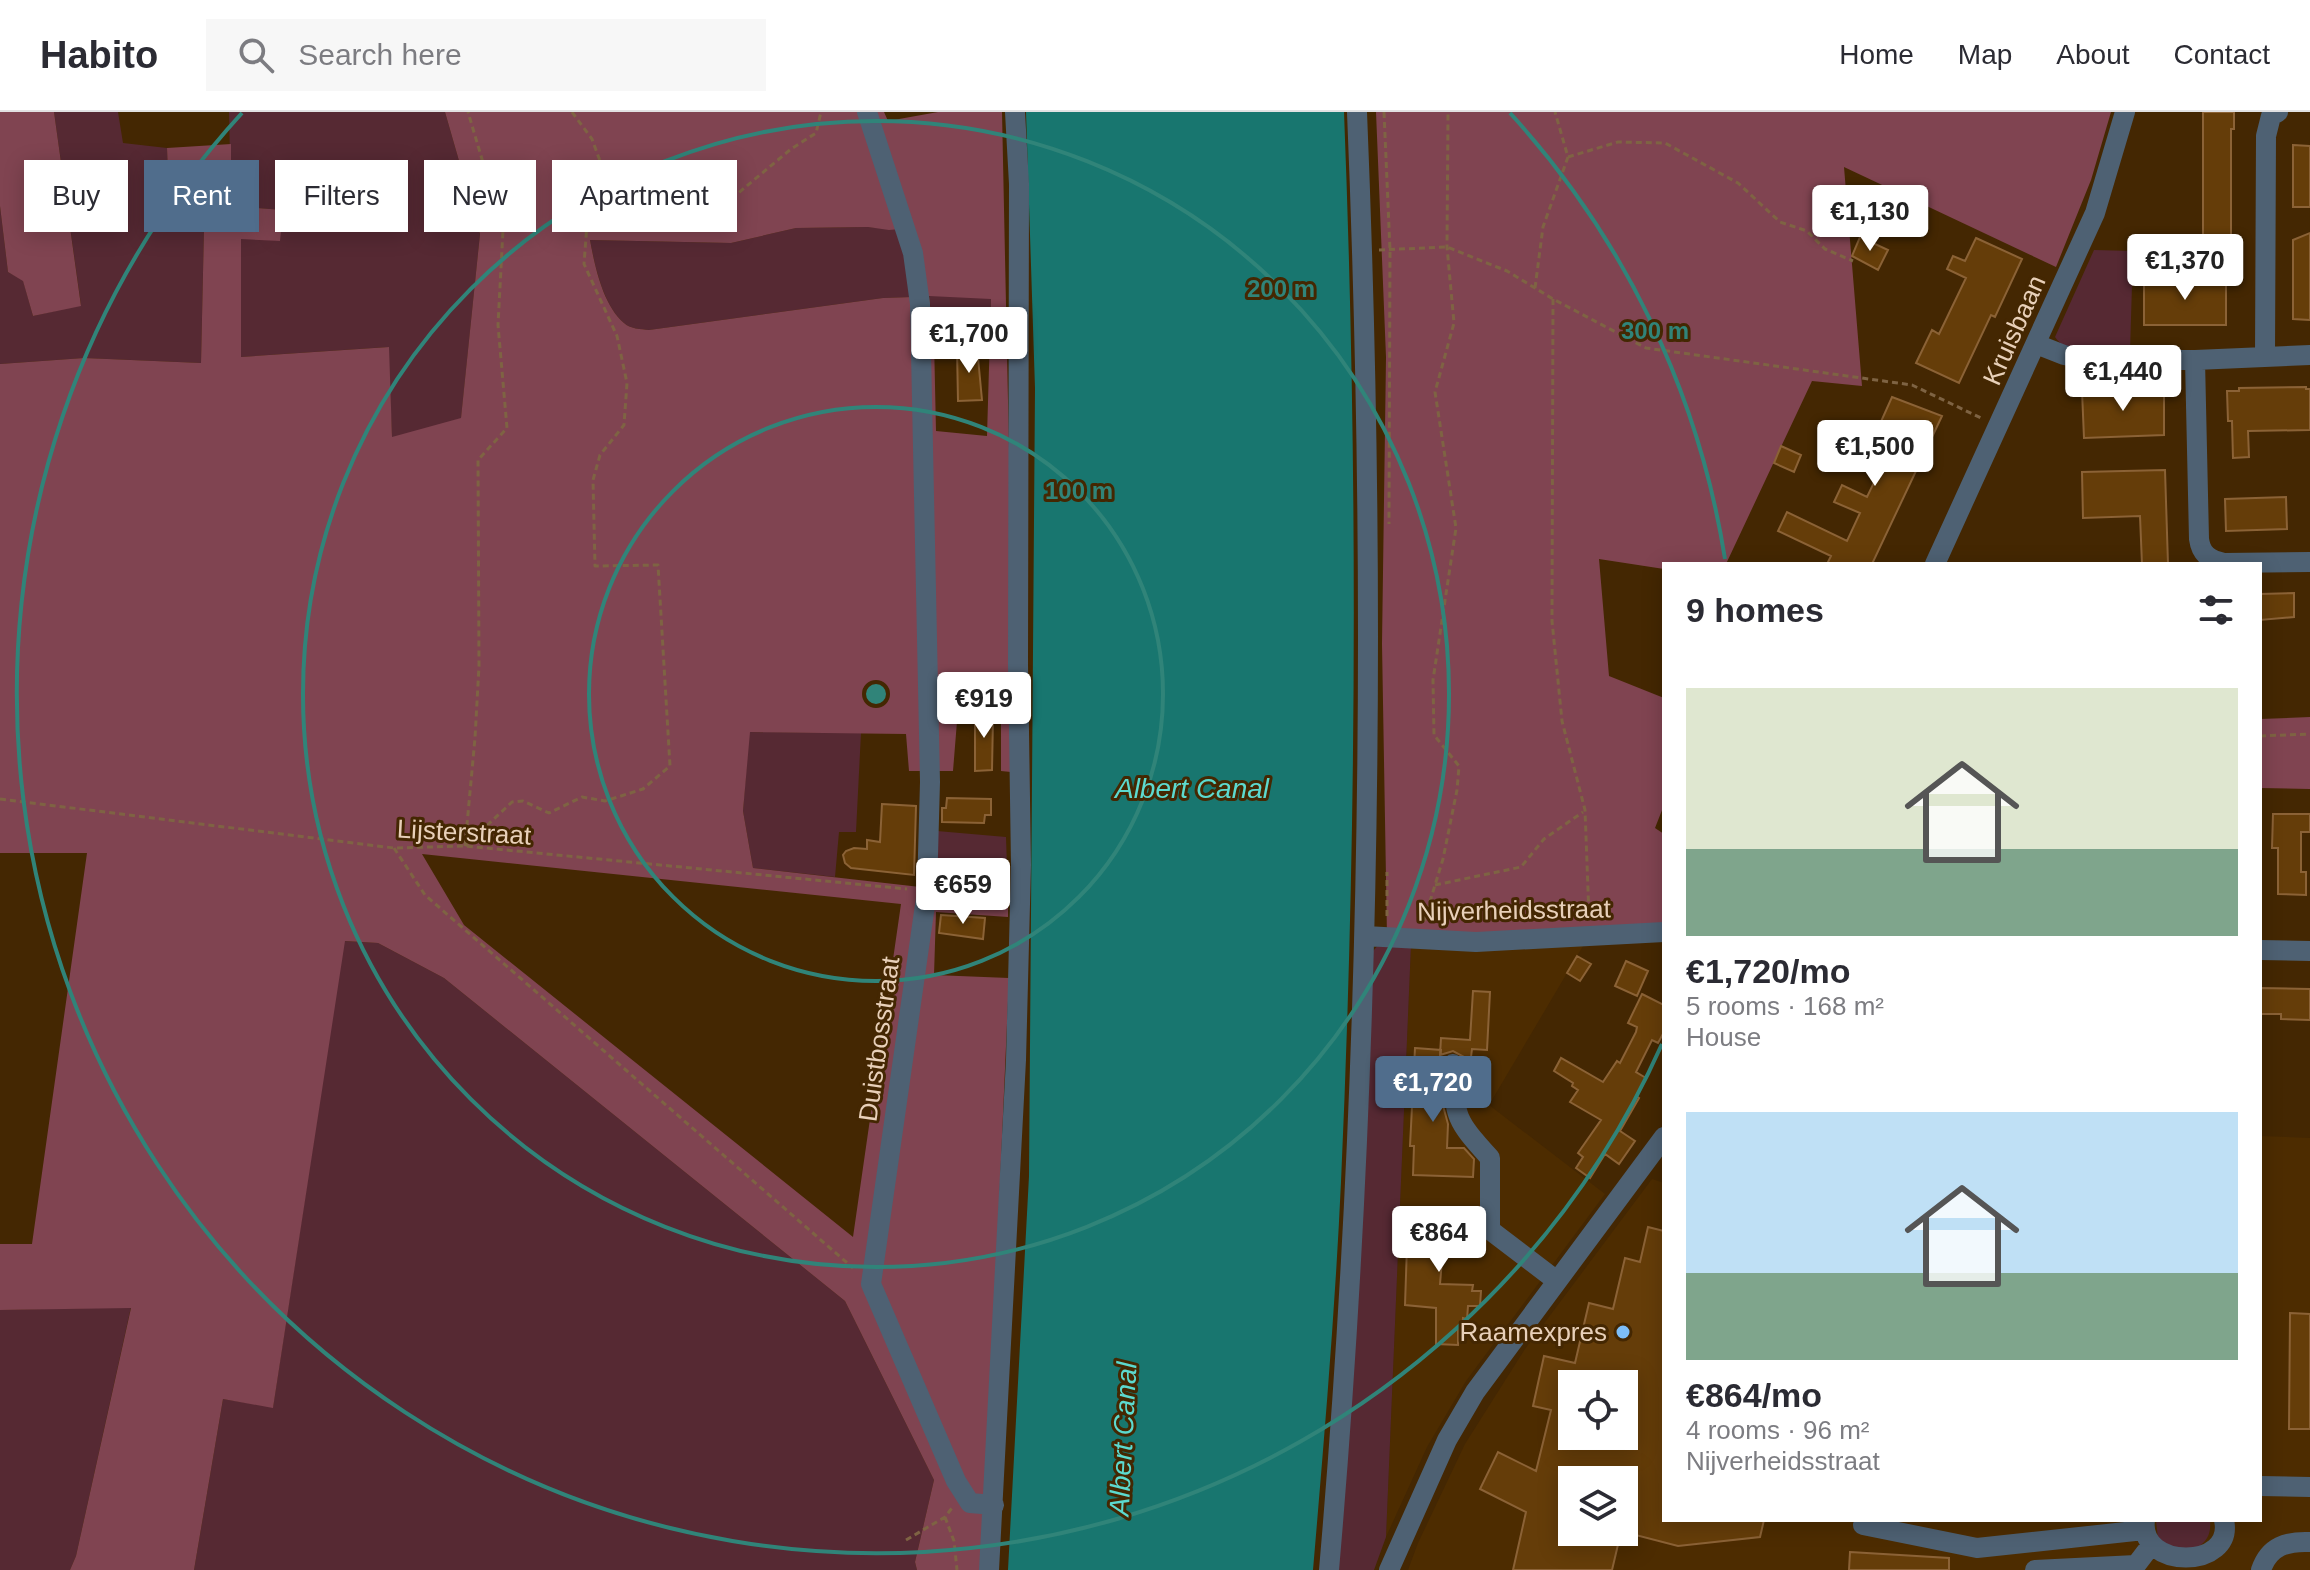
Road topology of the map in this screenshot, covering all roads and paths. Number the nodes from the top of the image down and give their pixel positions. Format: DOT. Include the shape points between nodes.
graph roads {
  1 [pos="572,112"];
  2 [pos="821,112"];
  3 [pos="867,112"];
  4 [pos="1015,112"];
  5 [pos="1357,112"];
  6 [pos="1448,112"];
  7 [pos="1555,112"];
  8 [pos="2125,112"];
  9 [pos="470,113"];
  10 [pos="2273,113"];
  11 [pos="1568,157"];
  12 [pos="600,160"];
  13 [pos="737,194"];
  14 [pos="586,232"];
  15 [pos="1447,247"];
  16 [pos="1363,250"];
  17 [pos="1853,261"];
  18 [pos="1535,288"];
  19 [pos="1553,299"];
  20 [pos="2036,344"];
  21 [pos="2310,355"];
  22 [pos="2265,356"];
  23 [pos="2195,360"];
  24 [pos="1999,426"];
  25 [pos="2207,561"];
  26 [pos="1936,562"];
  27 [pos="2310,562"];
  28 [pos="2262,563"];
  29 [pos="2310,734"];
  30 [pos="2262,736"];
  31 [pos="0,799"];
  32 [pos="1585,810"];
  33 [pos="465,846"];
  34 [pos="394,848"];
  35 [pos="1435,885"];
  36 [pos="927,891"];
  37 [pos="1662,932"];
  38 [pos="1365,936"];
  39 [pos="1589,937"];
  40 [pos="1413,939"];
  41 [pos="2262,950"];
  42 [pos="2310,951"];
  43 [pos="1453,1064"];
  44 [pos="1662,1140"];
  45 [pos="1557,1281"];
  46 [pos="871,1284"];
  47 [pos="2262,1486"];
  48 [pos="2310,1487"];
  49 [pos="963,1492"];
  50 [pos="994,1505"];
  51 [pos="945,1517"];
  52 [pos="2224,1522"];
  53 [pos="1863,1525"];
  54 [pos="2146,1533"];
  55 [pos="906,1540"];
  56 [pos="2310,1542"];
  57 [pos="2172,1568"];
  58 [pos="957,1570"];
  59 [pos="989,1570"];
  60 [pos="1329,1570"];
  61 [pos="1389,1570"];
  62 [pos="2035,1570"];
  63 [pos="2261,1570"];
  1 -- 12 [label="path"];
  2 -- 13 [label="path" via="816,133"];
  3 -- 36 [label="street, Duistbosstraat" via="913,253 920,304 930,782"];
  4 -- 50 [label="street" via="1021,865"];
  5 -- 16 [label="street"];
  6 -- 15 [label="path"];
  7 -- 11 [label="path"];
  8 -- 20 [label="street, Kruisbaan" via="2095,213"];
  9 -- 33 [label="path" via="503,230 498,325 507,428 478,460 479,666"];
  10 -- 22 [label="street" via="2266,136"];
  11 -- 17 [label="path" via="1618,142 1665,143 1738,183 1780,222 1807,231 1825,249"];
  11 -- 18 [label="path" via="1543,227"];
  14 -- 33 [label="path" via="584,264 617,336 627,383 624,425 600,455 593,480 595,566 658,565 670,766 643,789 605,801 582,797 549,813 523,801 512,802"];
  15 -- 16 [label="path"];
  15 -- 18 [label="path"];
  15 -- 35 [label="path" via="1454,323 1435,392 1456,528 1433,680 1434,735 1459,766"];
  16 -- 38 [label="street"];
  18 -- 19 [label="path"];
  19 -- 24 [label="path" via="1646,348 1912,385"];
  19 -- 32 [label="path" via="1552,621 1562,721"];
  20 -- 23 [label="street" via="2090,360"];
  20 -- 24 [label="street, Kruisbaan"];
  21 -- 22 [label="street"];
  22 -- 23 [label="street"];
  23 -- 25 [label="street" via="2199,539"];
  24 -- 26 [label="street, Kruisbaan"];
  27 -- 28 [label="street"];
  29 -- 30 [label="path"];
  31 -- 34 [label="path, Lijsterstraat"];
  32 -- 35 [label="path" via="1544,839 1521,867"];
  32 -- 39 [label="path"];
  33 -- 34 [label="path, Lijsterstraat"];
  33 -- 36 [label="path, Lijsterstraat"];
  34 -- 46 [label="path" via="425,895"];
  35 -- 40 [label="path" via="1428,916"];
  36 -- 46 [label="street, Duistbosstraat"];
  37 -- 39 [label="street, Nijverheidsstraat"];
  38 -- 40 [label="street, Nijverheidsstraat"];
  38 -- 60 [label="street"];
  39 -- 40 [label="street, Nijverheidsstraat"];
  41 -- 42 [label="street"];
  43 -- 45 [label="street" via="1454,1109 1461,1126 1490,1158 1490,1230"];
  44 -- 45 [label="street"];
  45 -- 61 [label="street" via="1475,1392 1447,1440"];
  46 -- 49 [label="street"];
  47 -- 48 [label="street"];
  49 -- 50 [label="street" via="970,1503"];
  49 -- 51 [label="path"];
  50 -- 59 [label="street"];
  51 -- 55 [label="path"];
  51 -- 58 [label="path"];
  52 -- 57 [label="street" via="2224,1540 2209,1561"];
  53 -- 54 [label="street" via="1977,1548"];
  54 -- 57 [label="street" via="2155,1556"];
  54 -- 62 [label="street" via="2136,1565"];
  56 -- 63 [label="street" via="2273,1549"];
}
